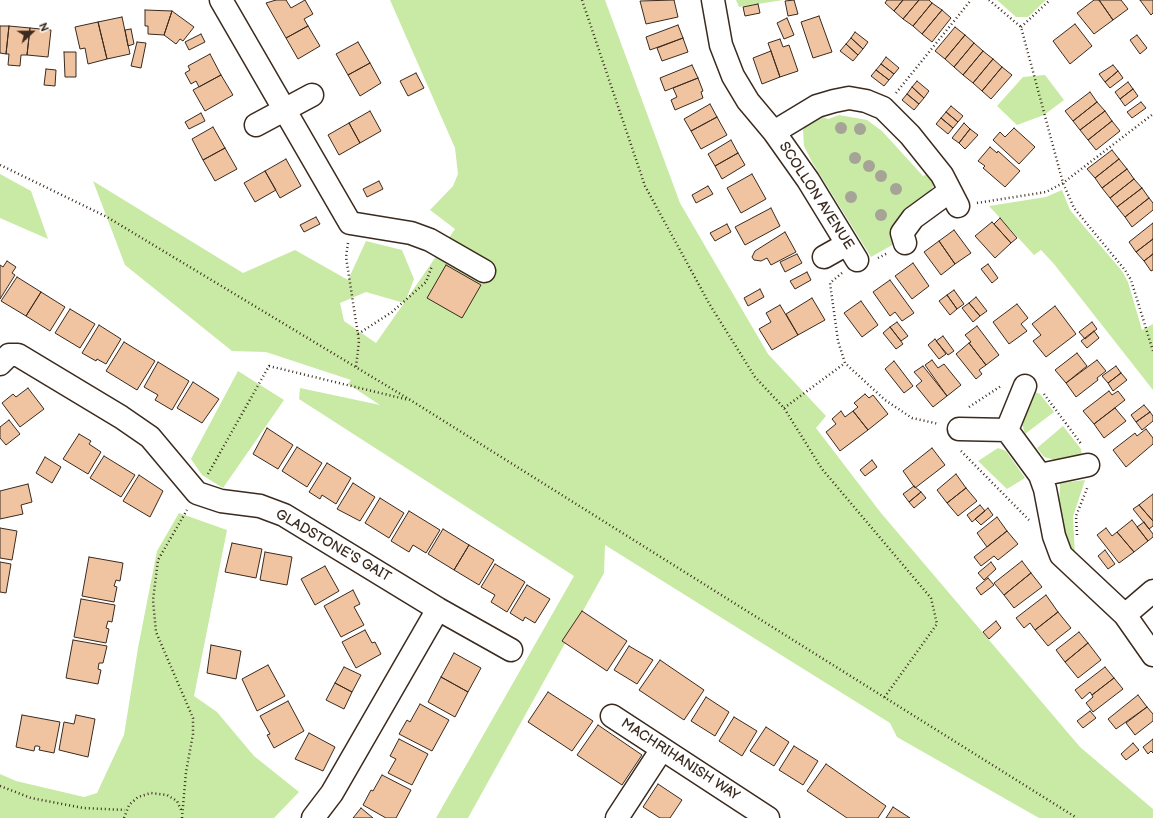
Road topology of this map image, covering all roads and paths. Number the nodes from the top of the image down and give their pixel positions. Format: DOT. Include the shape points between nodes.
graph roads {
  1 [pos="221,0"];
  2 [pos="582,0"];
  3 [pos="713,0"];
  4 [pos="971,0"];
  5 [pos="989,0"];
  6 [pos="1050,0"];
  7 [pos="1021,27"];
  8 [pos="312,95"];
  9 [pos="884,108"];
  10 [pos="284,110"];
  11 [pos="1153,114"];
  12 [pos="256,125"];
  13 [pos="774,132"];
  14 [pos="0,165"];
  15 [pos="1063,183"];
  16 [pos="954,198"];
  17 [pos="350,223"];
  18 [pos="905,243"];
  19 [pos="438,244"];
  20 [pos="852,252"];
  21 [pos="824,257"];
  22 [pos="484,271"];
  23 [pos="358,334"];
  24 [pos="1153,350"];
  25 [pos="3,354"];
  26 [pos="845,363"];
  27 [pos="356,367"];
  28 [pos="1025,386"];
  29 [pos="412,401"];
  30 [pos="784,408"];
  31 [pos="959,429"];
  32 [pos="1007,430"];
  33 [pos="1088,465"];
  34 [pos="1040,474"];
  35 [pos="197,493"];
  36 [pos="1153,591"];
  37 [pos="438,609"];
  38 [pos="1125,615"];
  39 [pos="511,650"];
  40 [pos="1153,655"];
  41 [pos="884,698"];
  42 [pos="612,716"];
  43 [pos="662,749"];
  44 [pos="0,786"];
  45 [pos="125,810"];
  46 [pos="182,812"];
  47 [pos="124,818"];
  48 [pos="182,818"];
  49 [pos="313,818"];
  50 [pos="617,818"];
  51 [pos="768,818"];
  52 [pos="1077,818"];
  1 -- 10 [label="street"];
  2 -- 30 [label="path" via="645,186 710,305 755,377"];
  3 -- 13 [label="street, SCOLLON AVENUE" via="721,45 733,76 748,101"];
  4 -- 9 [label="path"];
  5 -- 7 [label="path"];
  6 -- 7 [label="path"];
  7 -- 15 [label="path"];
  8 -- 10 [label="street"];
  9 -- 13 [label="street, SCOLLON AVENUE" via="849,98 834,101 817,106"];
  9 -- 16 [label="street, SCOLLON AVENUE" via="942,175"];
  10 -- 12 [label="street"];
  10 -- 17 [label="street"];
  11 -- 15 [label="path"];
  13 -- 20 [label="street, SCOLLON AVENUE" via="808,180"];
  14 -- 27 [label="path" via="108,217"];
  15 -- 16 [label="path" via="1046,192"];
  15 -- 24 [label="path" via="1074,208 1126,270"];
  16 -- 18 [label="street" via="913,218 902,233"];
  17 -- 19 [label="street" via="411,233"];
  17 -- 23 [label="path" via="346,257"];
  19 -- 22 [label="street"];
  19 -- 23 [label="path" via="426,282 392,312"];
  20 -- 21 [label="street"];
  20 -- 26 [label="path" via="830,283 838,341"];
  23 -- 27 [label="path"];
  25 -- 35 [label="street" via="18,355 122,417 150,437"];
  26 -- 30 [label="path"];
  26 -- 31 [label="path" via="885,400 912,418"];
  27 -- 29 [label="path"];
  28 -- 32 [label="street"];
  29 -- 35 [label="path" via="269,366"];
  29 -- 41 [label="path"];
  30 -- 41 [label="path" via="822,469 931,598 937,624"];
  31 -- 32 [label="street"];
  32 -- 34 [label="street"];
  33 -- 34 [label="street"];
  34 -- 38 [label="street" via="1060,555"];
  35 -- 37 [label="street, GLADSTONE'S GAIT" via="221,501 260,506 284,515"];
  35 -- 46 [label="path" via="158,560 153,600 156,632 193,718"];
  36 -- 38 [label="street"];
  37 -- 39 [label="street, GLADSTONE'S GAIT"];
  37 -- 49 [label="street" via="332,793"];
  38 -- 40 [label="street"];
  41 -- 52 [label="path"];
  42 -- 43 [label="street, MACHRIHANISH WAY"];
  43 -- 50 [label="street"];
  43 -- 51 [label="street, MACHRIHANISH WAY"];
  44 -- 45 [label="path" via="39,800 82,808"];
  45 -- 46 [label="path" via="138,797 151,793 168,795 177,802"];
  45 -- 47 [label="path"];
  46 -- 48 [label="path"];
}
